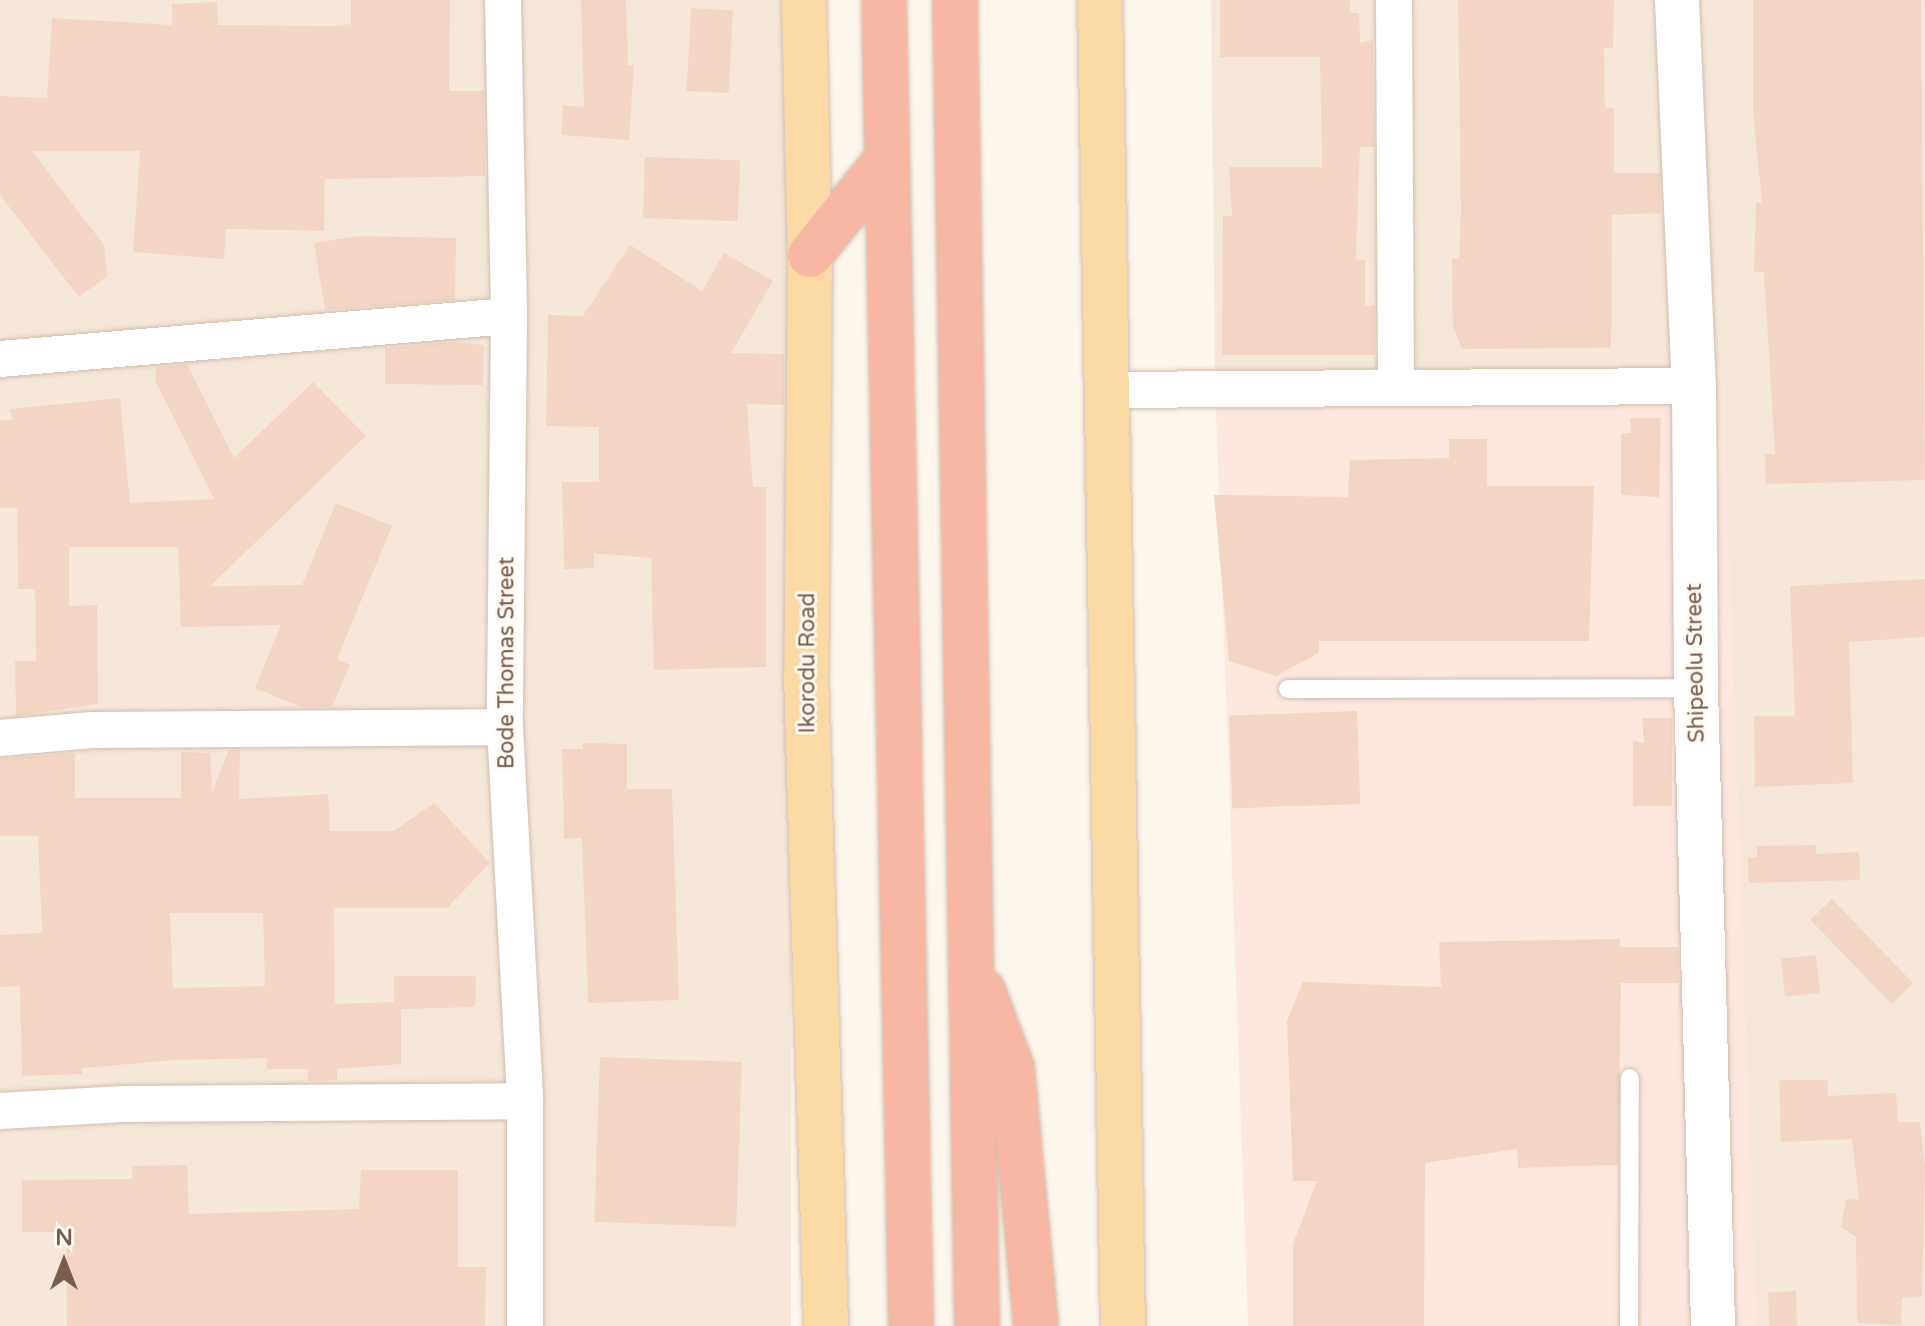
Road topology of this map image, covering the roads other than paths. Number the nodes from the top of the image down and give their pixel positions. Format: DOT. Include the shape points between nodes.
graph roads {
  1 [pos="503,0"];
  2 [pos="804,0"];
  3 [pos="884,0"];
  4 [pos="955,0"];
  5 [pos="1100,0"];
  6 [pos="1394,0"];
  7 [pos="1677,0"];
  8 [pos="886,160"];
  9 [pos="810,255"];
  10 [pos="509,316"];
  11 [pos="0,359"];
  12 [pos="1694,386"];
  13 [pos="1396,387"];
  14 [pos="1105,390"];
  15 [pos="1696,688"];
  16 [pos="1288,689"];
  17 [pos="505,727"];
  18 [pos="0,738"];
  19 [pos="971,958"];
  20 [pos="1630,1078"];
  21 [pos="525,1101"];
  22 [pos="0,1111"];
  23 [pos="525,1326"];
  24 [pos="826,1326"];
  25 [pos="911,1326"];
  26 [pos="977,1326"];
  27 [pos="1036,1326"];
  28 [pos="1123,1326"];
  29 [pos="1629,1326"];
  30 [pos="1713,1326"];
  1 -- 10 [label="street, Bode Thomas Street"];
  2 -- 9 [label="main road, Ikorodu Road"];
  3 -- 8 [label="highway"];
  4 -- 19 [label="highway"];
  5 -- 14 [label="main road"];
  6 -- 13 [label="street"];
  7 -- 12 [label="street, Shipeolu Street"];
  8 -- 9 [label="highway"];
  8 -- 25 [label="highway"];
  9 -- 24 [label="main road, Ikorodu Road" via="806,674"];
  10 -- 11 [label="street"];
  10 -- 17 [label="street, Bode Thomas Street"];
  12 -- 13 [label="street"];
  12 -- 15 [label="street, Shipeolu Street"];
  13 -- 14 [label="street"];
  14 -- 28 [label="main road"];
  15 -- 16 [label="lane"];
  15 -- 30 [label="street, Shipeolu Street"];
  17 -- 18 [label="street" via="92,730"];
  17 -- 21 [label="street, Bode Thomas Street"];
  19 -- 26 [label="highway"];
  19 -- 27 [label="highway" via="1012,1068"];
  20 -- 29 [label="lane"];
  21 -- 22 [label="street" via="123,1104"];
  21 -- 23 [label="street, Bode Thomas Street"];
}
